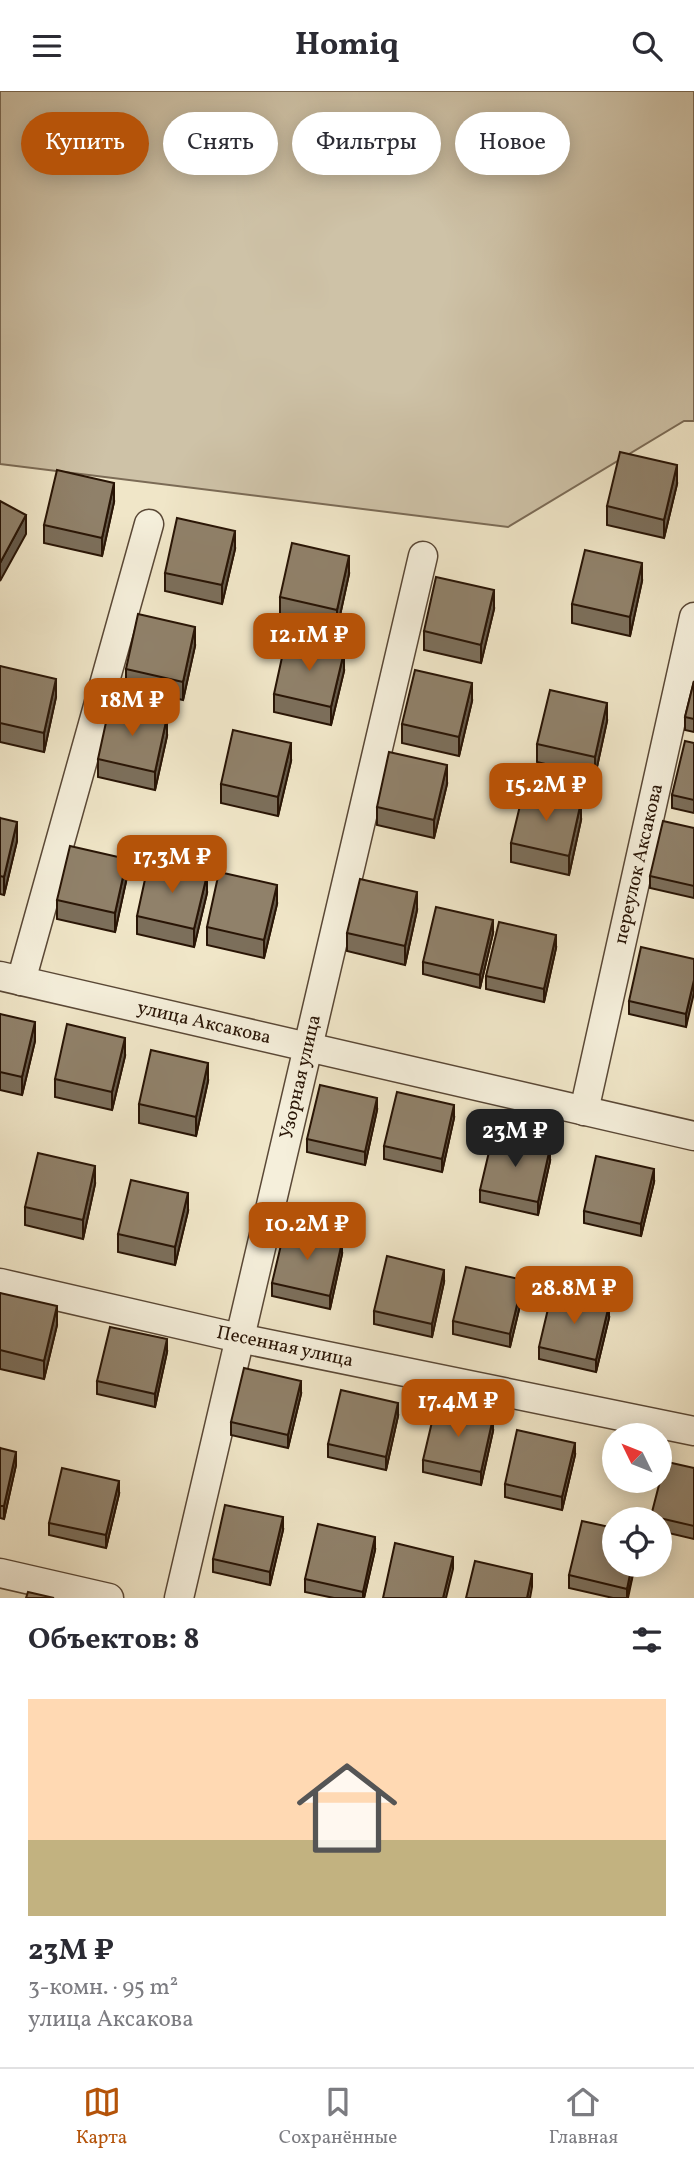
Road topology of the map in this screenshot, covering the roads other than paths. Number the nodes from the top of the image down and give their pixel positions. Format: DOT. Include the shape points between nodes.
graph roads {
  1 [pos="149,524"];
  2 [pos="423,556"];
  3 [pos="694,617"];
  4 [pos="11,979"];
  5 [pos="308,1047"];
  6 [pos="584,1111"];
  7 [pos="694,1136"];
  8 [pos="0,1283"];
  9 [pos="239,1338"];
  10 [pos="694,1431"];
  11 [pos="0,1573"];
  12 [pos="109,1598"];
  13 [pos="179,1598"];
  1 -- 4 [label="street"];
  2 -- 5 [label="street, Узорная улица"];
  3 -- 6 [label="street, переулок Аксакова"];
  4 -- 5 [label="street, улица Аксакова"];
  5 -- 6 [label="street, улица Аксакова"];
  5 -- 9 [label="street, Узорная улица"];
  6 -- 7 [label="street, улица Аксакова"];
  8 -- 9 [label="street, Песенная улица"];
  9 -- 10 [label="street, Песенная улица"];
  9 -- 13 [label="street, Узорная улица"];
  11 -- 12 [label="street"];
}
